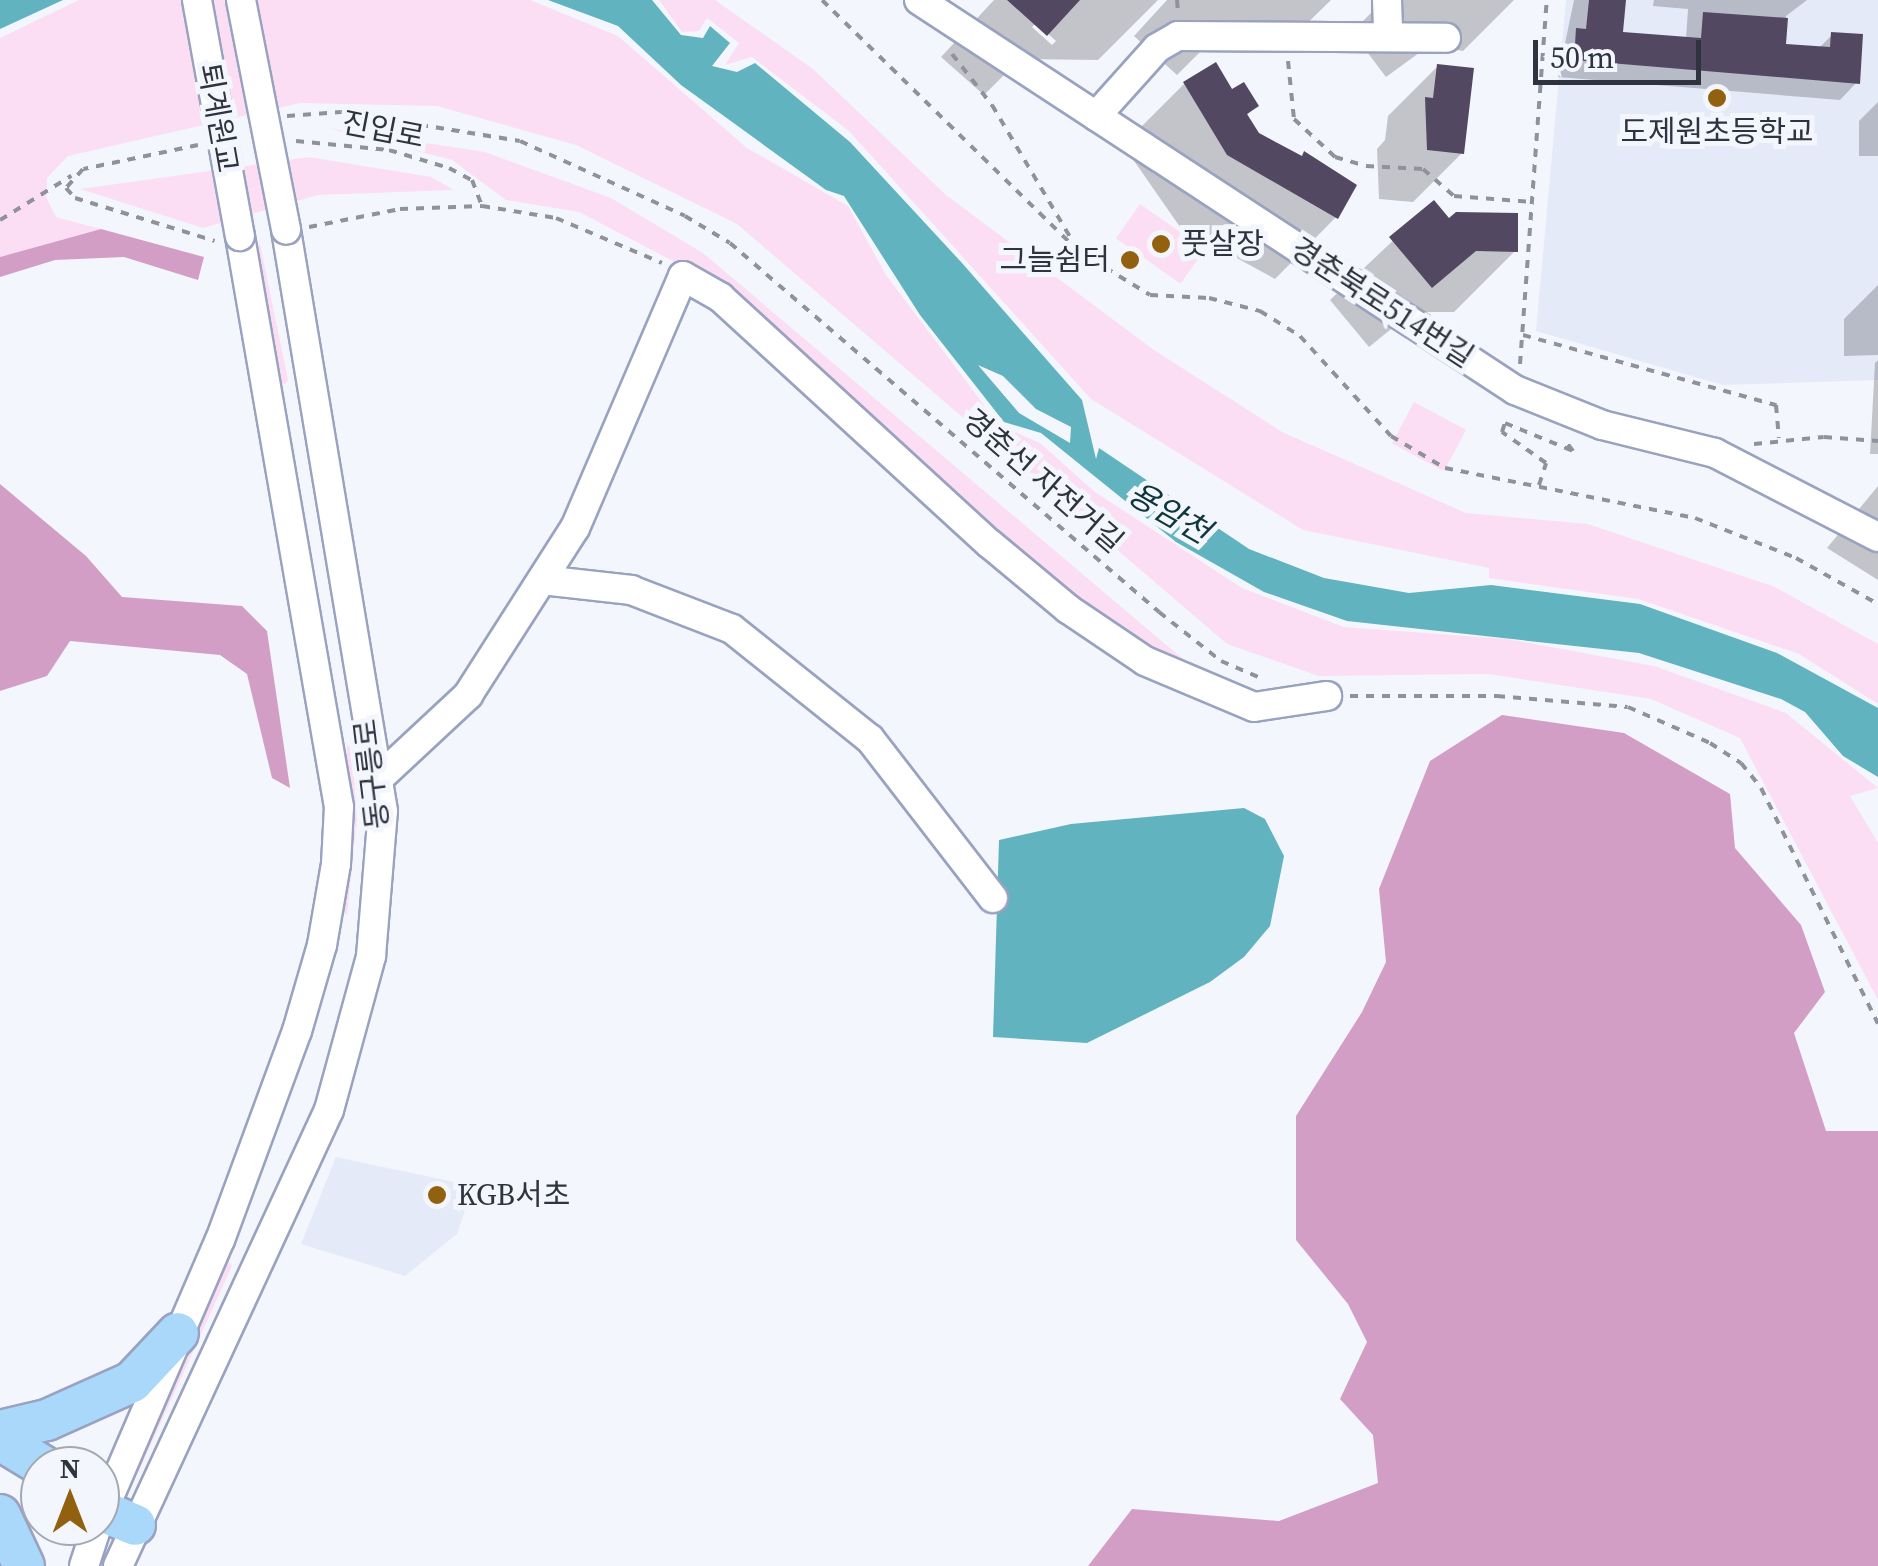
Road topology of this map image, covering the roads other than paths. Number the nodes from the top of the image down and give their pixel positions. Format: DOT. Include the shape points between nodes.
graph roads {
  1 [pos="196,0"];
  2 [pos="241,0"];
  3 [pos="896,0"];
  4 [pos="906,0"];
  5 [pos="919,0"];
  6 [pos="1388,0"];
  7 [pos="1388,36"];
  8 [pos="1446,38"];
  9 [pos="1096,116"];
  10 [pos="240,236"];
  11 [pos="1878,537"];
  12 [pos="542,580"];
  13 [pos="1328,696"];
  14 [pos="378,780"];
  15 [pos="993,898"];
  16 [pos="178,1333"];
  17 [pos="0,1431"];
  18 [pos="120,1484"];
  19 [pos="120,1494"];
  20 [pos="0,1515"];
  21 [pos="24,1566"];
  1 -- 10 [label="street, 퇴계원교, bridge"];
  2 -- 14 [label="street, 동구릉로, bridge"];
  3 -- 4 [label="street" via="903,6"];
  5 -- 9 [label="street, 경춘북로514번길"];
  6 -- 7 [label="street"];
  7 -- 8 [label="street"];
  7 -- 9 [label="street" via="1178,36 1157,48"];
  9 -- 11 [label="street, 경춘북로514번길" via="1515,390 1602,424 1715,453"];
  10 -- 16 [label="street, 동구릉로" via="339,806 336,864 297,1031"];
  12 -- 13 [label="street" via="575,528 683,276 720,296 1068,610 1145,660 1254,707"];
  12 -- 14 [label="street" via="468,695"];
  12 -- 15 [label="street" via="631,590 732,629 870,739"];
  14 -- 19 [label="street, 동구릉로" via="383,812 371,956 329,1110"];
  16 -- 17 [label="highway" via="132,1382 47,1420"];
  16 -- 18 [label="street, 동구릉로"];
  20 -- 21 [label="highway"];
}
